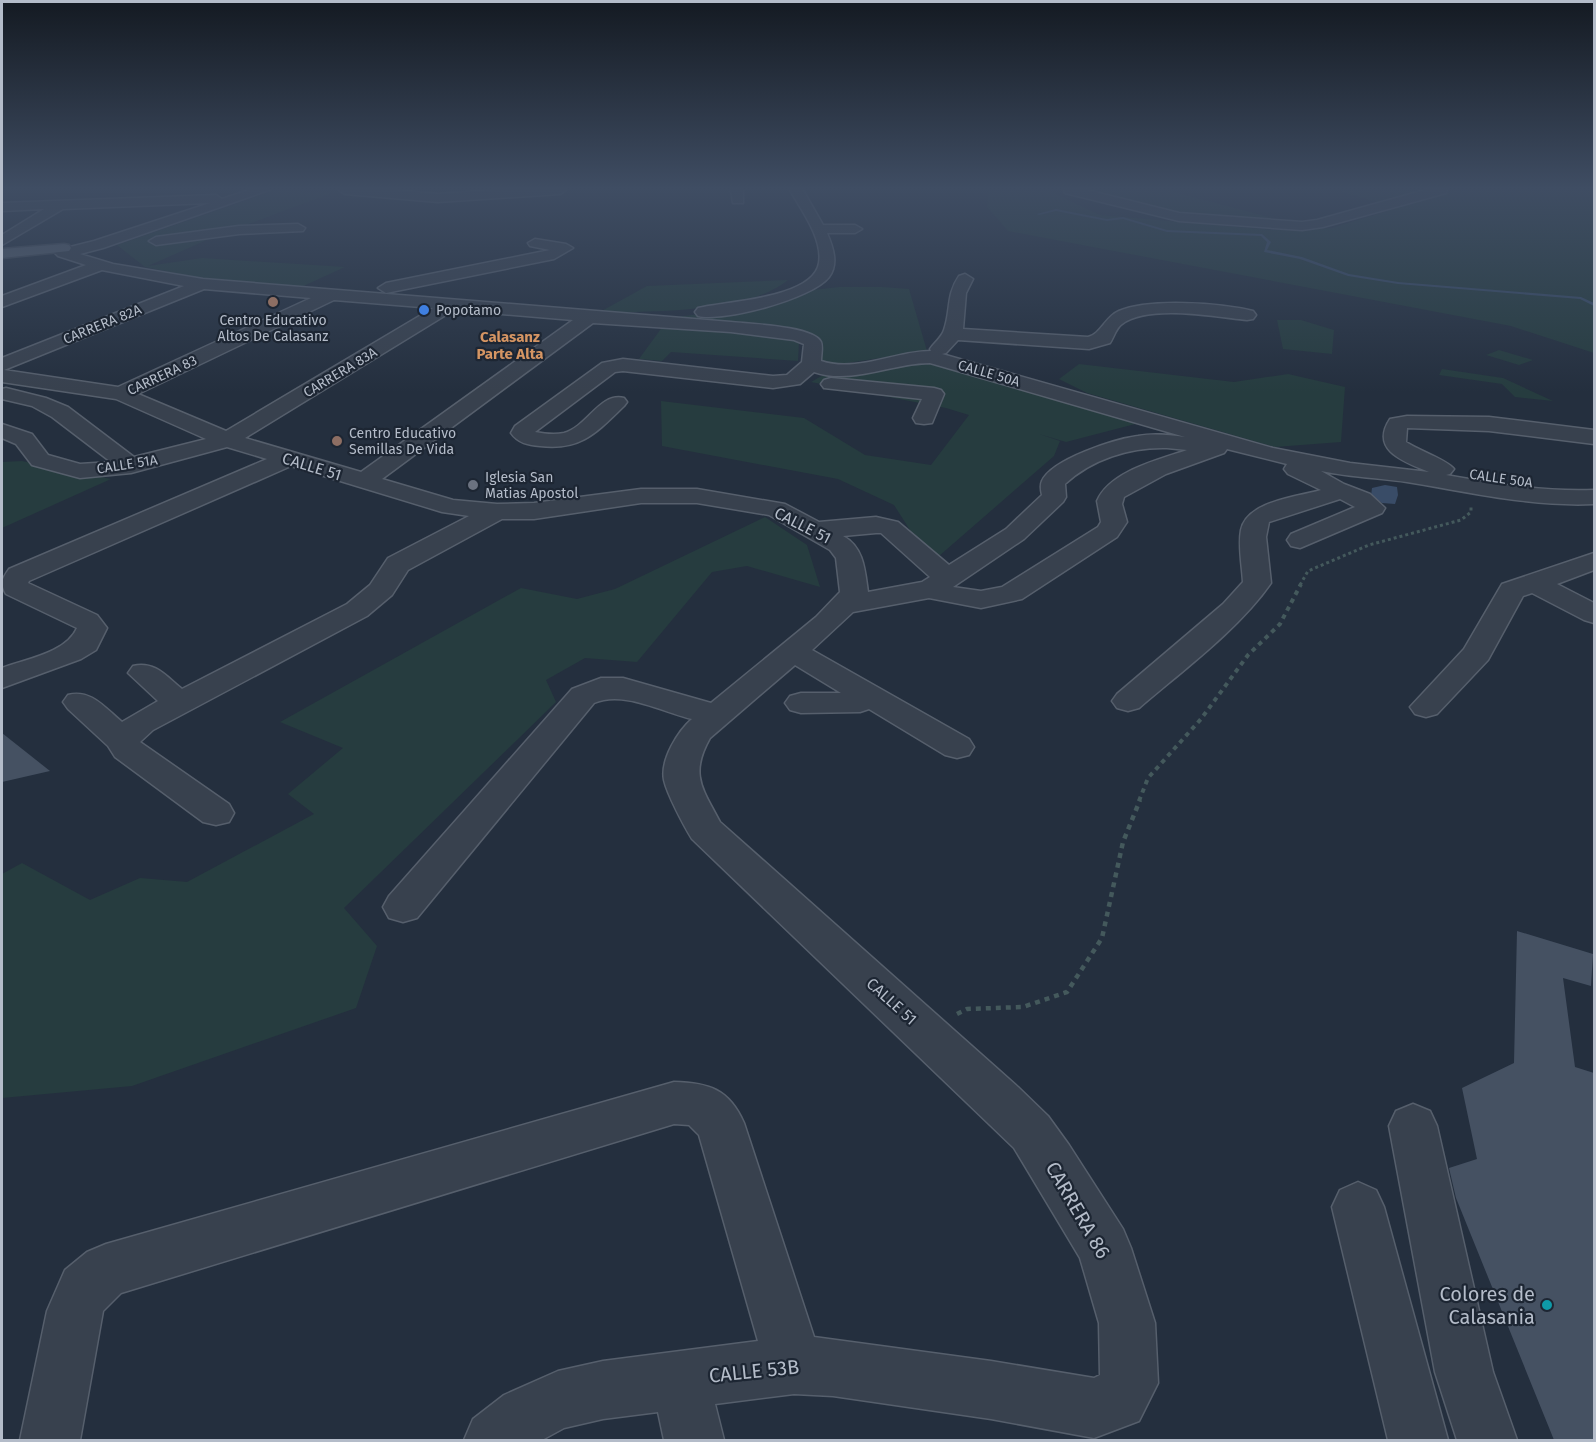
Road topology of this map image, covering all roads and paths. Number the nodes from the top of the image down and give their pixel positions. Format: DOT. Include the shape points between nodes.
graph roads {
  1 [pos="75,257"];
  2 [pos="90,257"];
  3 [pos="537,257"];
  4 [pos="825,257"];
  5 [pos="371,277"];
  6 [pos="965,279"];
  7 [pos="418,281"];
  8 [pos="203,284"];
  9 [pos="332,294"];
  10 [pos="363,297"];
  11 [pos="2,302"];
  12 [pos="453,304"];
  13 [pos="1247,315"];
  14 [pos="589,317"];
  15 [pos="953,334"];
  16 [pos="931,357"];
  17 [pos="811,364"];
  18 [pos="2,365"];
  19 [pos="2,376"];
  20 [pos="793,380"];
  21 [pos="2,393"];
  22 [pos="121,394"];
  23 [pos="617,402"];
  24 [pos="924,418"];
  25 [pos="2,431"];
  26 [pos="1594,437"];
  27 [pos="227,440"];
  28 [pos="1216,448"];
  29 [pos="3,455"];
  30 [pos="288,459"];
  31 [pos="40,460"];
  32 [pos="131,466"];
  33 [pos="1447,471"];
  34 [pos="1406,475"];
  35 [pos="363,482"];
  36 [pos="1335,489"];
  37 [pos="1594,497"];
  38 [pos="1470,501"];
  39 [pos="496,512"];
  40 [pos="819,530"];
  41 [pos="1300,540"];
  42 [pos="1594,561"];
  43 [pos="939,583"];
  44 [pos="1534,584"];
  45 [pos="844,605"];
  46 [pos="1594,614"];
  47 [pos="792,651"];
  48 [pos="144,674"];
  49 [pos="2,679"];
  50 [pos="871,698"];
  51 [pos="1128,701"];
  52 [pos="79,702"];
  53 [pos="801,703"];
  54 [pos="180,704"];
  55 [pos="1426,707"];
  56 [pos="717,714"];
  57 [pos="122,740"];
  58 [pos="957,747"];
  59 [pos="216,813"];
  60 [pos="403,907"];
  61 [pos="946,1051"];
  62 [pos="1413,1126"];
  63 [pos="1358,1207"];
  64 [pos="794,1365"];
  65 [pos="680,1380"];
  66 [pos="1027,1395"];
  67 [pos="50,1440"];
  68 [pos="494,1440"];
  69 [pos="694,1440"];
  70 [pos="1418,1440"];
  71 [pos="1487,1440"];
  1 -- 11 [label="street"];
  2 -- 8 [label="street" via="162,279"];
  3 -- 7 [label="street"];
  4 -- 14 [label="street" via="827,265 822,275 808,286 745,307"];
  5 -- 7 [label="street"];
  6 -- 15 [label="street" via="958,293"];
  7 -- 10 [label="street"];
  8 -- 9 [label="street"];
  8 -- 18 [label="street, CARRERA 82A"];
  9 -- 10 [label="street"];
  9 -- 22 [label="street, CARRERA 83"];
  10 -- 12 [label="street"];
  12 -- 14 [label="street"];
  12 -- 27 [label="street, CARRERA 83A"];
  13 -- 15 [label="street" via="1193,309 1130,314 1115,321 1103,339 1089,343"];
  14 -- 17 [label="street" via="798,335 813,344"];
  14 -- 35 [label="street"];
  15 -- 16 [label="street"];
  16 -- 17 [label="street, CALLE 50A" via="900,358 841,370"];
  16 -- 34 [label="street, CALLE 50A" via="1270,454 1350,470"];
  17 -- 20 [label="street"];
  19 -- 22 [label="street, CALLE 51"];
  20 -- 23 [label="street" via="773,382 615,365 604,369 522,434 558,442 573,439"];
  20 -- 24 [label="street" via="934,394"];
  21 -- 32 [label="street" via="60,412"];
  22 -- 27 [label="street, CALLE 51"];
  25 -- 31 [label="street" via="24,439"];
  26 -- 33 [label="street" via="1489,424 1398,424 1395,444 1402,451"];
  27 -- 30 [label="street, CALLE 51"];
  27 -- 32 [label="street, CALLE 51A"];
  28 -- 36 [label="street" via="1299,470"];
  28 -- 43 [label="street" via="1161,440 1112,447 1060,475 1053,483 1054,497 1015,534"];
  28 -- 43 [label="street" via="1163,465 1118,488 1110,496 1114,522 1108,532 1012,593 963,599"];
  29 -- 31 [label="street, CALLE 51A"];
  30 -- 35 [label="street, CALLE 51"];
  30 -- 49 [label="street" via="19,575 14,582 16,588 87,621 92,628 85,644 70,653"];
  31 -- 32 [label="street, CALLE 51A" via="80,471"];
  33 -- 34 [label="street, CALLE 50A"];
  33 -- 37 [label="street, CALLE 50A" via="1558,487"];
  34 -- 37 [label="street, CALLE 50A" via="1489,490"];
  35 -- 39 [label="street, CALLE 51" via="451,507"];
  36 -- 41 [label="street" via="1373,508"];
  36 -- 51 [label="street" via="1331,495 1259,517 1253,537 1257,583 1233,610"];
  38 -- 61 [label="path" via="1471,512 1461,520 1369,545 1308,571 1280,624 1248,655 1201,719 1148,778 1123,842 1102,938 1067,992 1023,1007 968,1009 945,1019"];
  39 -- 40 [label="street, CALLE 51" via="534,511 641,496 697,496 776,508"];
  39 -- 54 [label="street" via="398,564 382,589 357,610"];
  40 -- 43 [label="street" via="889,527"];
  40 -- 45 [label="street, CALLE 51" via="849,557 854,594"];
  42 -- 44 [label="street"];
  43 -- 45 [label="street"];
  44 -- 46 [label="street"];
  44 -- 55 [label="street" via="1512,591 1477,654"];
  45 -- 47 [label="street, CALLE 51"];
  47 -- 50 [label="street"];
  47 -- 56 [label="street, CALLE 51"];
  48 -- 54 [label="street"];
  50 -- 53 [label="street" via="860,702"];
  50 -- 58 [label="street"];
  52 -- 57 [label="street"];
  54 -- 57 [label="street" via="141,723"];
  56 -- 60 [label="street" via="623,688 601,688 583,696"];
  56 -- 61 [label="street, CALLE 51" via="697,732 681,765 687,796 705,830"];
  57 -- 59 [label="street" via="127,749"];
  61 -- 66 [label="street, CARRERA 86" via="1031,1132 1051,1161 1104,1248 1127,1323 1129,1383 1118,1400 1094,1408"];
  62 -- 71 [label="street" via="1464,1372"];
  63 -- 70 [label="street"];
  64 -- 65 [label="street, CALLE 53B"];
  64 -- 66 [label="street, CALLE 53B"];
  64 -- 67 [label="street" via="720,1123 700,1104 674,1102 106,1271 84,1289 75,1311"];
  65 -- 68 [label="street, CALLE 53B" via="558,1400 525,1416"];
  65 -- 69 [label="street"];
}
